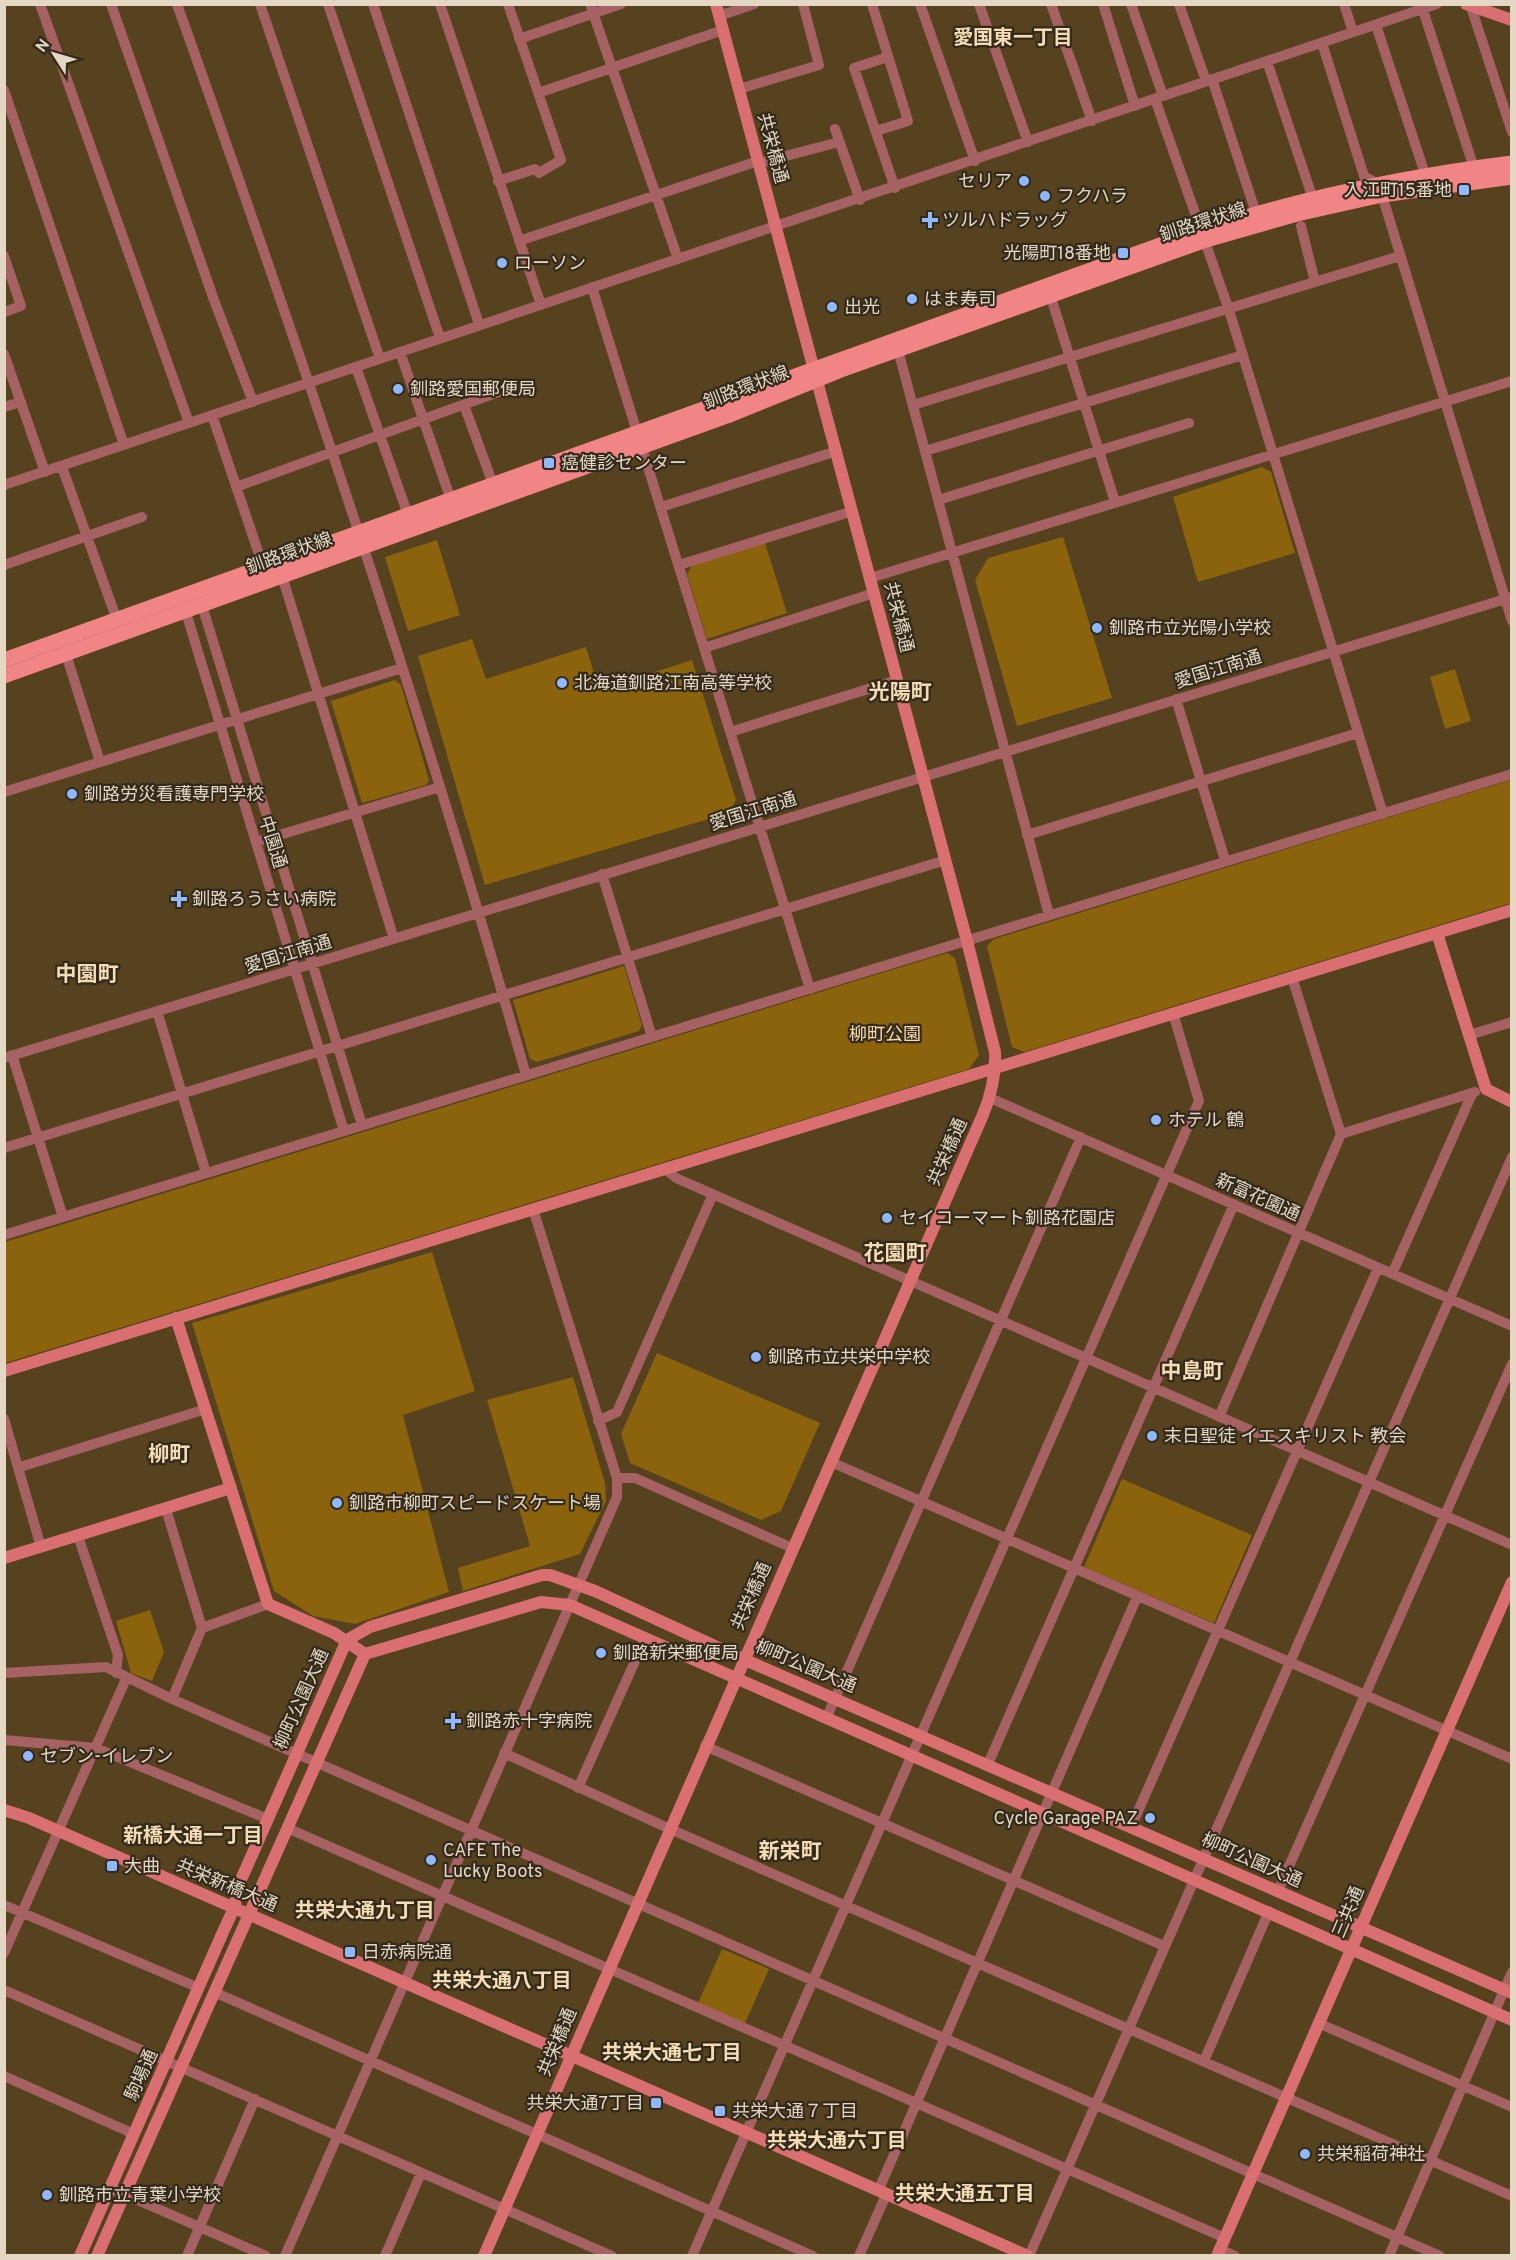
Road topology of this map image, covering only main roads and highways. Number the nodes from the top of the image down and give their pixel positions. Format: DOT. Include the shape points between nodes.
graph roads {
  1 [pos="1512,163"];
  2 [pos="1512,177"];
  3 [pos="1380,190"];
  4 [pos="1204,235"];
  5 [pos="1049,291"];
  6 [pos="816,374"];
  7 [pos="639,440"];
  8 [pos="362,539"];
  9 [pos="199,598"];
  10 [pos="184,603"];
  11 [pos="4,660"];
  12 [pos="4,676"];
  1 -- 3 [label="main road, 釧路環状線" via="1426,177"];
  2 -- 3 [label="main road, 釧路環状線"];
  3 -- 4 [label="main road, 釧路環状線"];
  3 -- 4 [label="main road, 釧路環状線" via="1313,199 1256,213"];
  4 -- 5 [label="main road, 釧路環状線"];
  5 -- 6 [label="main road, 釧路環状線"];
  5 -- 6 [label="main road, 釧路環状線" via="898,350"];
  6 -- 7 [label="main road, 釧路環状線"];
  7 -- 8 [label="main road, 釧路環状線"];
  7 -- 8 [label="main road, 釧路環状線" via="493,484 408,515"];
  8 -- 9 [label="main road, 釧路環状線" via="282,576"];
  8 -- 9 [label="main road, 釧路環状線" via="263,566"];
  9 -- 10 [label="main road, 釧路環状線"];
  10 -- 11 [label="main road, 釧路環状線" via="117,620"];
  10 -- 12 [label="main road, 釧路環状線" via="65,655"];
}
